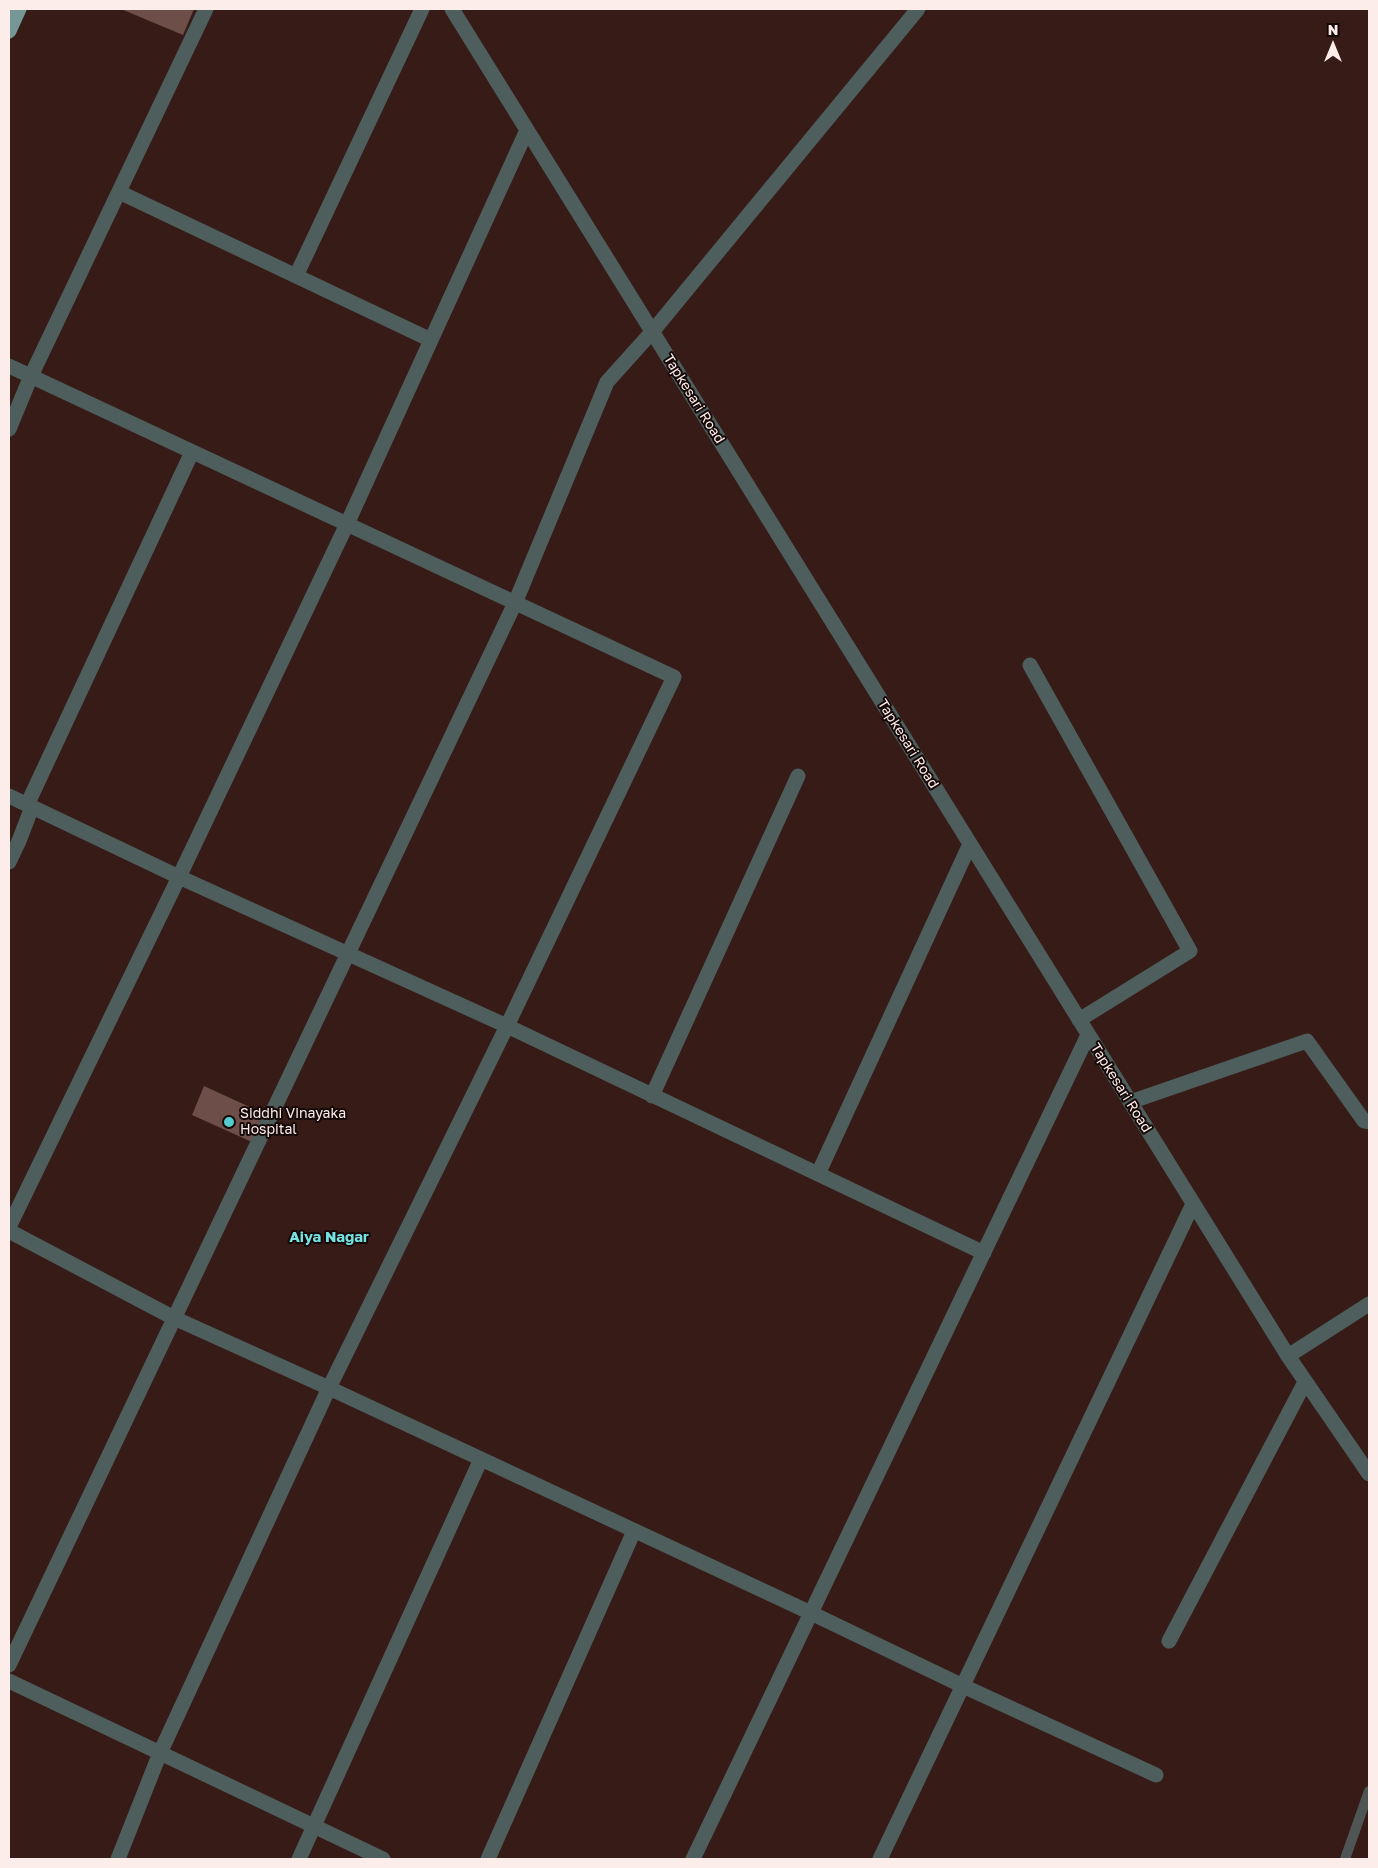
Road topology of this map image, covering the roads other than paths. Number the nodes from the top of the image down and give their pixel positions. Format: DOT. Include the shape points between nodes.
graph roads {
  1 [pos="19,9"];
  2 [pos="206,9"];
  3 [pos="422,9"];
  4 [pos="452,9"];
  5 [pos="918,9"];
  6 [pos="9,30"];
  7 [pos="527,130"];
  8 [pos="119,192"];
  9 [pos="296,276"];
  10 [pos="652,332"];
  11 [pos="431,340"];
  12 [pos="9,366"];
  13 [pos="31,376"];
  14 [pos="9,429"];
  15 [pos="192,452"];
  16 [pos="347,524"];
  17 [pos="515,602"];
  18 [pos="1030,665"];
  19 [pos="798,776"];
  20 [pos="9,796"];
  21 [pos="29,806"];
  22 [pos="970,844"];
  23 [pos="9,862"];
  24 [pos="179,877"];
  25 [pos="348,954"];
  26 [pos="1079,1020"];
  27 [pos="508,1026"];
  28 [pos="1088,1035"];
  29 [pos="652,1096"];
  30 [pos="1130,1102"];
  31 [pos="1369,1122"];
  32 [pos="818,1174"];
  33 [pos="1193,1204"];
  34 [pos="9,1227"];
  35 [pos="9,1231"];
  36 [pos="984,1253"];
  37 [pos="1369,1304"];
  38 [pos="174,1318"];
  39 [pos="1288,1356"];
  40 [pos="1305,1382"];
  41 [pos="329,1388"];
  42 [pos="481,1459"];
  43 [pos="1369,1474"];
  44 [pos="634,1531"];
  45 [pos="811,1613"];
  46 [pos="1169,1641"];
  47 [pos="9,1664"];
  48 [pos="9,1681"];
  49 [pos="963,1686"];
  50 [pos="160,1753"];
  51 [pos="1156,1775"];
  52 [pos="314,1826"];
  53 [pos="118,1859"];
  54 [pos="299,1859"];
  55 [pos="383,1859"];
  56 [pos="488,1859"];
  57 [pos="693,1859"];
  58 [pos="880,1859"];
  1 -- 6 [label="main road"];
  2 -- 8 [label="street"];
  3 -- 9 [label="street"];
  4 -- 7 [label="street, Tapkesari Road"];
  5 -- 10 [label="street"];
  7 -- 10 [label="street, Tapkesari Road"];
  7 -- 11 [label="street"];
  8 -- 9 [label="street"];
  8 -- 13 [label="street"];
  9 -- 11 [label="street"];
  10 -- 17 [label="street" via="607,382"];
  10 -- 22 [label="street, Tapkesari Road"];
  11 -- 16 [label="street"];
  12 -- 13 [label="street"];
  13 -- 14 [label="street"];
  13 -- 15 [label="street"];
  15 -- 16 [label="street"];
  15 -- 21 [label="street"];
  16 -- 17 [label="street"];
  16 -- 24 [label="street"];
  17 -- 25 [label="street"];
  17 -- 27 [label="street" via="674,676"];
  18 -- 26 [label="street" via="1190,951"];
  19 -- 29 [label="street"];
  20 -- 21 [label="street"];
  21 -- 23 [label="street"];
  21 -- 24 [label="street"];
  22 -- 26 [label="street, Tapkesari Road"];
  22 -- 32 [label="street"];
  24 -- 25 [label="street"];
  24 -- 34 [label="street"];
  25 -- 27 [label="street"];
  25 -- 38 [label="street"];
  26 -- 28 [label="street, Tapkesari Road"];
  27 -- 29 [label="street"];
  27 -- 41 [label="street"];
  28 -- 30 [label="street, Tapkesari Road"];
  28 -- 36 [label="street"];
  29 -- 32 [label="street"];
  30 -- 31 [label="street" via="1306,1041 1364,1121"];
  30 -- 33 [label="street, Tapkesari Road"];
  32 -- 36 [label="street"];
  33 -- 39 [label="street, Tapkesari Road"];
  33 -- 49 [label="street"];
  35 -- 38 [label="street"];
  36 -- 45 [label="street"];
  37 -- 39 [label="street"];
  38 -- 41 [label="street"];
  38 -- 47 [label="street"];
  39 -- 40 [label="street, Tapkesari Road"];
  40 -- 43 [label="street, Tapkesari Road"];
  40 -- 46 [label="street"];
  41 -- 42 [label="street"];
  41 -- 50 [label="street"];
  42 -- 44 [label="street"];
  42 -- 52 [label="street"];
  44 -- 45 [label="street"];
  44 -- 56 [label="street"];
  45 -- 49 [label="street"];
  45 -- 57 [label="street"];
  48 -- 50 [label="street"];
  49 -- 51 [label="street"];
  49 -- 58 [label="street"];
  50 -- 52 [label="street"];
  50 -- 53 [label="street"];
  52 -- 54 [label="street"];
  52 -- 55 [label="street"];
}
